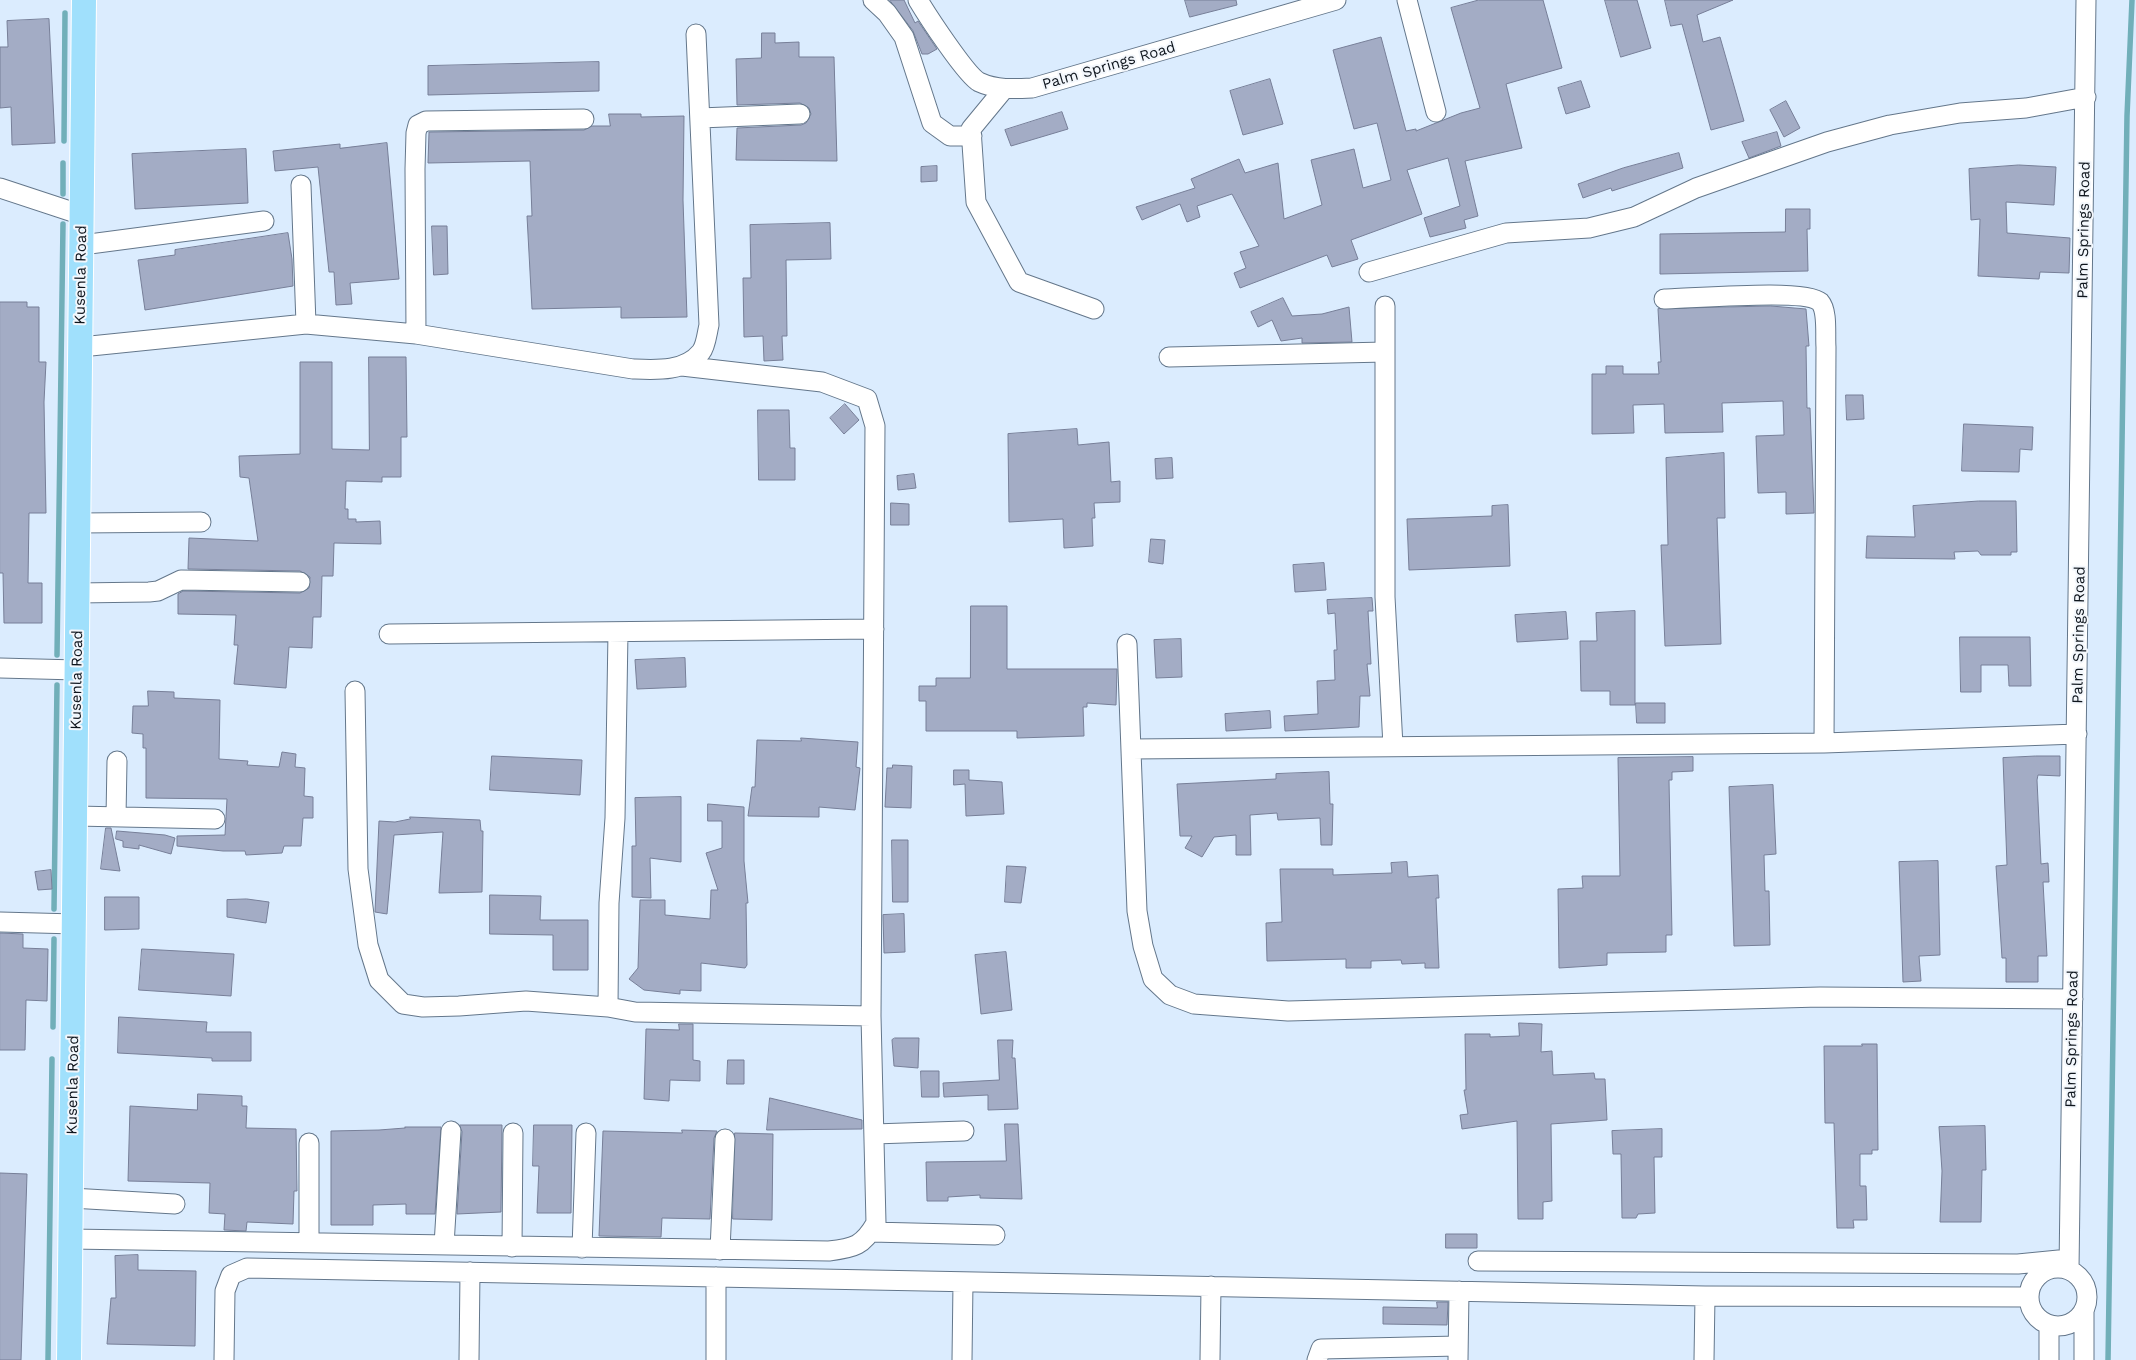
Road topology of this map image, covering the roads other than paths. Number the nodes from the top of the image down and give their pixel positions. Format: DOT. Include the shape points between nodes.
graph roads {
  1 [pos="84,0"];
  2 [pos="873,0"];
  3 [pos="918,0"];
  4 [pos="1336,0"];
  5 [pos="1407,0"];
  6 [pos="2086,0"];
  7 [pos="696,34"];
  8 [pos="1004,89"];
  9 [pos="2086,97"];
  10 [pos="1436,112"];
  11 [pos="800,114"];
  12 [pos="700,118"];
  13 [pos="584,119"];
  14 [pos="972,136"];
  15 [pos="301,185"];
  16 [pos="0,188"];
  17 [pos="82,215"];
  18 [pos="264,221"];
  19 [pos="82,244"];
  20 [pos="1369,272"];
  21 [pos="1664,299"];
  22 [pos="1385,306"];
  23 [pos="1094,309"];
  24 [pos="306,324"];
  25 [pos="416,334"];
  26 [pos="81,347"];
  27 [pos="1385,352"];
  28 [pos="1169,357"];
  29 [pos="682,366"];
  30 [pos="201,522"];
  31 [pos="79,523"];
  32 [pos="300,582"];
  33 [pos="78,593"];
  34 [pos="874,629"];
  35 [pos="618,632"];
  36 [pos="389,634"];
  37 [pos="1127,644"];
  38 [pos="0,668"];
  39 [pos="77,670"];
  40 [pos="355,691"];
  41 [pos="2077,734"];
  42 [pos="1824,742"];
  43 [pos="1393,746"];
  44 [pos="1131,749"];
  45 [pos="118,761"];
  46 [pos="76,816"];
  47 [pos="116,817"];
  48 [pos="215,820"];
  49 [pos="0,922"];
  50 [pos="75,924"];
  51 [pos="2073,999"];
  52 [pos="608,1007"];
  53 [pos="871,1016"];
  54 [pos="451,1131"];
  55 [pos="964,1132"];
  56 [pos="513,1133"];
  57 [pos="586,1133"];
  58 [pos="874,1134"];
  59 [pos="725,1139"];
  60 [pos="309,1144"];
  61 [pos="71,1198"];
  62 [pos="175,1204"];
  63 [pos="871,1232"];
  64 [pos="995,1235"];
  65 [pos="70,1239"];
  66 [pos="309,1243"];
  67 [pos="444,1246"];
  68 [pos="512,1247"];
  69 [pos="582,1248"];
  70 [pos="720,1250"];
  71 [pos="1478,1261"];
  72 [pos="2069,1264"];
  73 [pos="470,1272"];
  74 [pos="716,1277"];
  75 [pos="963,1282"];
  76 [pos="1211,1286"];
  77 [pos="1458,1291"];
  78 [pos="1705,1296"];
  79 [pos="2029,1296"];
  80 [pos="2084,1311"];
  81 [pos="2049,1325"];
  82 [pos="1458,1353"];
  83 [pos="69,1360"];
  84 [pos="224,1360"];
  85 [pos="469,1360"];
  86 [pos="716,1360"];
  87 [pos="962,1360"];
  88 [pos="1210,1360"];
  89 [pos="1317,1360"];
  90 [pos="1704,1360"];
  91 [pos="2049,1360"];
  92 [pos="2084,1360"];
  1 -- 17 [label="main road, Kusenla Road"];
  2 -- 14 [label="street" via="904,37 932,124 950,136"];
  3 -- 8 [label="street, Palm Springs Road" via="933,26 977,81"];
  4 -- 8 [label="street, Palm Springs Road" via="1032,88"];
  5 -- 10 [label="street"];
  6 -- 9 [label="street, Palm Springs Road"];
  7 -- 12 [label="street"];
  8 -- 14 [label="street" via="971,129"];
  9 -- 20 [label="street" via="2026,108 1960,113 1890,124 1827,142 1696,188 1634,217 1589,228 1506,233"];
  9 -- 41 [label="street, Palm Springs Road"];
  11 -- 12 [label="street"];
  12 -- 29 [label="street" via="709,325 702,351"];
  13 -- 25 [label="street" via="426,121 418,125 415,169"];
  14 -- 23 [label="street" via="976,202 1019,282"];
  15 -- 24 [label="street"];
  16 -- 17 [label="street"];
  17 -- 19 [label="main road, Kusenla Road"];
  18 -- 19 [label="street"];
  19 -- 26 [label="main road, Kusenla Road"];
  21 -- 42 [label="street" via="1776,294 1804,296 1819,301 1824,308"];
  22 -- 27 [label="street"];
  24 -- 25 [label="street"];
  24 -- 26 [label="street"];
  25 -- 29 [label="street" via="633,369"];
  26 -- 31 [label="main road, Kusenla Road"];
  27 -- 28 [label="street"];
  27 -- 43 [label="street" via="1385,597"];
  29 -- 34 [label="street" via="822,382 867,399 875,426"];
  30 -- 31 [label="street"];
  31 -- 33 [label="main road, Kusenla Road"];
  32 -- 33 [label="street" via="181,580 158,591"];
  33 -- 39 [label="main road, Kusenla Road"];
  34 -- 35 [label="street"];
  34 -- 53 [label="street"];
  35 -- 36 [label="street"];
  35 -- 52 [label="street"];
  37 -- 44 [label="street"];
  38 -- 39 [label="street"];
  39 -- 46 [label="main road, Kusenla Road"];
  40 -- 52 [label="street" via="358,869 368,945 379,980 403,1004 459,1006 526,1000"];
  41 -- 42 [label="street"];
  41 -- 51 [label="street, Palm Springs Road"];
  42 -- 43 [label="street"];
  43 -- 44 [label="street"];
  44 -- 51 [label="street" via="1137,911 1143,946 1153,979 1170,995 1194,1004 1288,1010 1810,997"];
  45 -- 47 [label="street"];
  46 -- 47 [label="street"];
  46 -- 50 [label="main road, Kusenla Road"];
  47 -- 48 [label="street"];
  49 -- 50 [label="street"];
  50 -- 61 [label="main road, Kusenla Road"];
  51 -- 72 [label="street, Palm Springs Road"];
  52 -- 53 [label="street" via="634,1012"];
  53 -- 58 [label="street"];
  54 -- 67 [label="street"];
  55 -- 58 [label="street"];
  56 -- 68 [label="street"];
  57 -- 69 [label="street"];
  58 -- 63 [label="street" via="876,1223"];
  59 -- 70 [label="street"];
  60 -- 66 [label="street"];
  61 -- 62 [label="street"];
  61 -- 65 [label="main road, Kusenla Road"];
  63 -- 64 [label="street"];
  63 -- 70 [label="street" via="867,1239 850,1249"];
  65 -- 66 [label="street"];
  65 -- 83 [label="main road, Kusenla Road"];
  66 -- 67 [label="street"];
  67 -- 68 [label="street"];
  68 -- 69 [label="street"];
  69 -- 70 [label="street"];
  71 -- 72 [label="street"];
  72 -- 79 [label="street" via="2041,1273 2030,1287"];
  72 -- 80 [label="street" via="2084,1282 2088,1302"];
  73 -- 74 [label="street"];
  73 -- 84 [label="street" via="247,1268 231,1275 225,1291"];
  73 -- 85 [label="street"];
  74 -- 75 [label="street"];
  74 -- 86 [label="street"];
  75 -- 76 [label="street"];
  75 -- 87 [label="street"];
  76 -- 77 [label="street"];
  76 -- 88 [label="street"];
  77 -- 78 [label="street"];
  77 -- 82 [label="street"];
  78 -- 79 [label="street"];
  78 -- 90 [label="street"];
  79 -- 81 [label="street" via="2034,1314"];
  80 -- 81 [label="street" via="2069,1324"];
  80 -- 92 [label="street"];
  81 -- 91 [label="street"];
  82 -- 89 [label="street" via="1321,1349"];
}
